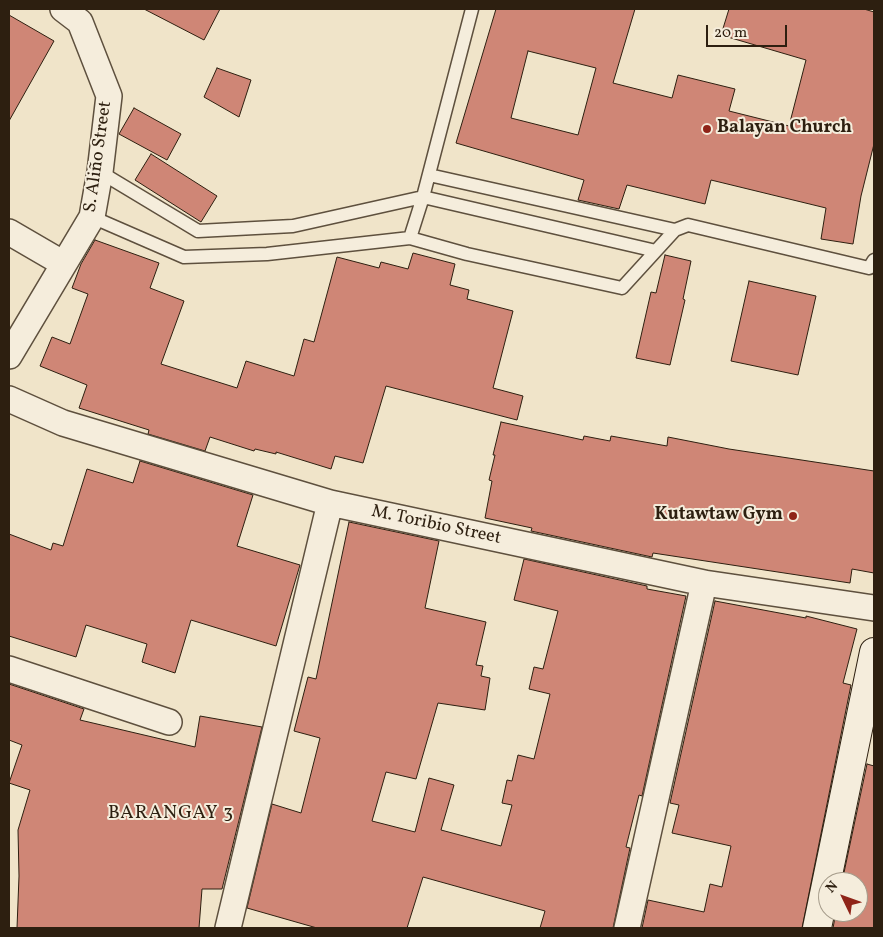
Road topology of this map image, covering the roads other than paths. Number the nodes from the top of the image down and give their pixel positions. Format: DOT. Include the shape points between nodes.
graph roads {
  1 [pos="63,9"];
  2 [pos="472,9"];
  3 [pos="100,172"];
  4 [pos="429,175"];
  5 [pos="423,197"];
  6 [pos="92,217"];
  7 [pos="675,230"];
  8 [pos="9,232"];
  9 [pos="410,238"];
  10 [pos="656,251"];
  11 [pos="874,260"];
  12 [pos="64,264"];
  13 [pos="9,356"];
  14 [pos="9,399"];
  15 [pos="330,503"];
  16 [pos="704,583"];
  17 [pos="874,608"];
  18 [pos="874,652"];
  19 [pos="9,669"];
  20 [pos="169,722"];
  21 [pos="235,927"];
  22 [pos="627,928"];
  23 [pos="817,928"];
  1 -- 3 [label="street, S. Aliño Street" via="80,22 109,96"];
  2 -- 4 [label="lane"];
  3 -- 5 [label="lane" via="198,231 293,226"];
  3 -- 6 [label="street, S. Aliño Street"];
  4 -- 5 [label="lane"];
  4 -- 7 [label="lane"];
  5 -- 9 [label="lane"];
  5 -- 10 [label="lane"];
  6 -- 9 [label="lane" via="184,257 267,254"];
  6 -- 12 [label="street, S. Aliño Street"];
  7 -- 10 [label="lane"];
  7 -- 11 [label="lane" via="688,225 869,268"];
  8 -- 12 [label="street"];
  9 -- 10 [label="lane" via="622,288"];
  12 -- 13 [label="street, S. Aliño Street"];
  14 -- 15 [label="street, M. Toribio Street" via="63,423"];
  15 -- 16 [label="street, M. Toribio Street"];
  15 -- 21 [label="street"];
  16 -- 17 [label="street, M. Toribio Street"];
  16 -- 22 [label="street"];
  18 -- 23 [label="street"];
  19 -- 20 [label="street"];
}
